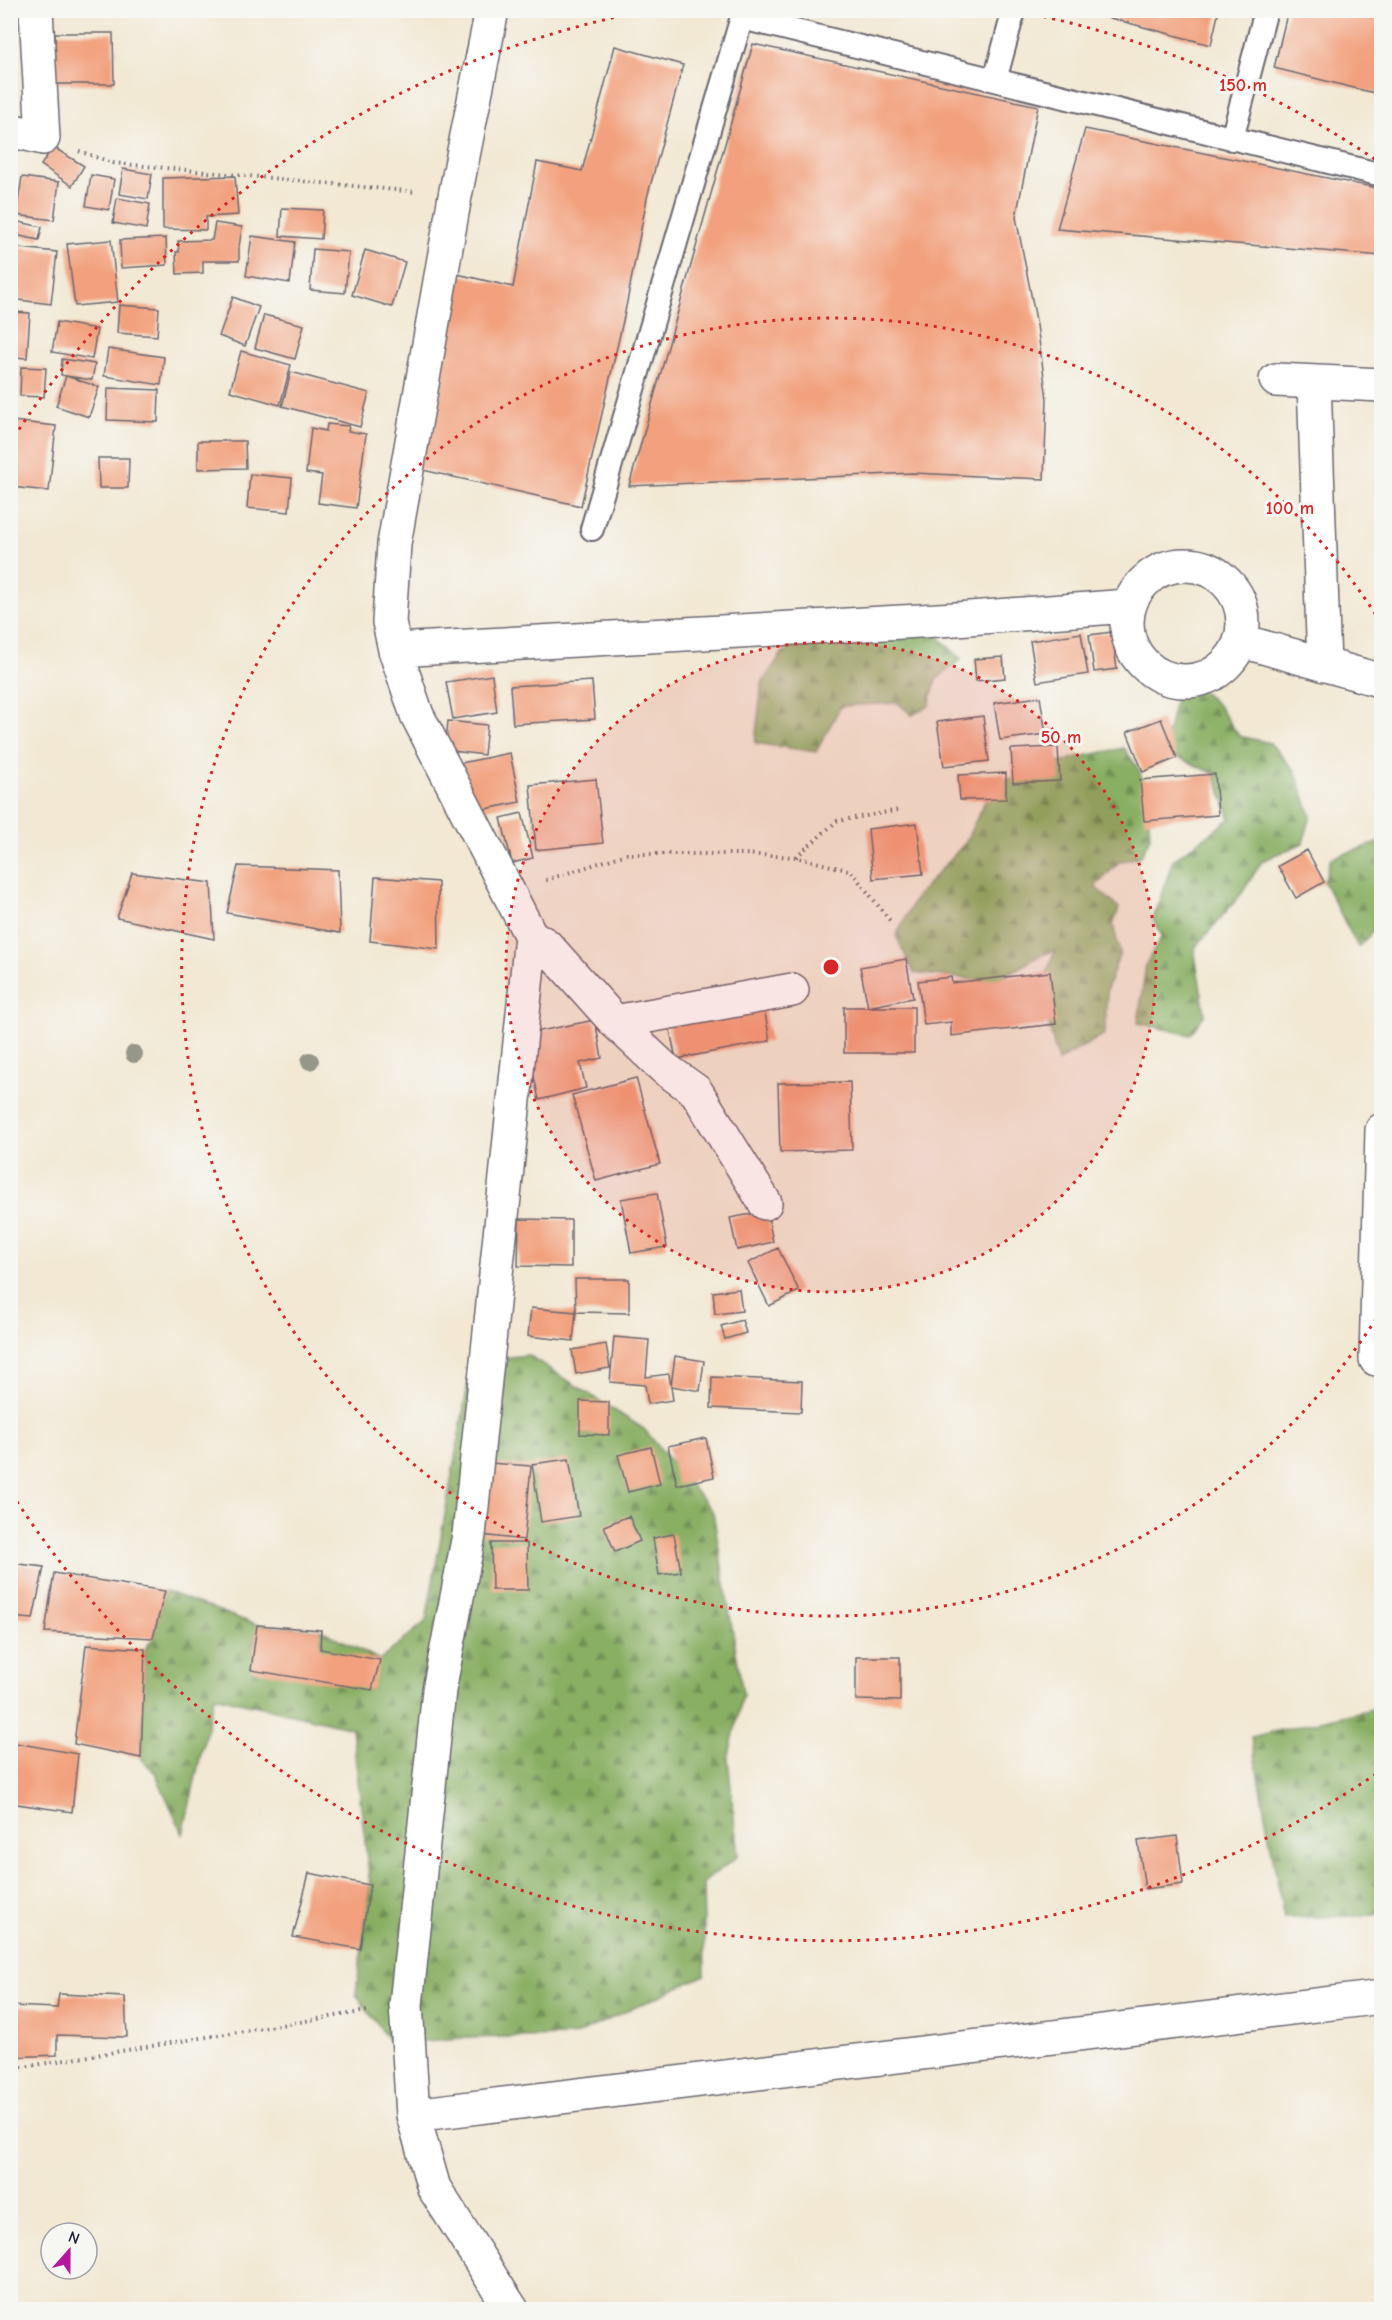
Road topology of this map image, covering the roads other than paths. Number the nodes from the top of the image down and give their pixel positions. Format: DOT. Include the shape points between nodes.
graph roads {
  1 [pos="36,10"];
  2 [pos="492,10"];
  3 [pos="1014,10"];
  4 [pos="1266,10"];
  5 [pos="743,14"];
  6 [pos="995,80"];
  7 [pos="10,130"];
  8 [pos="1232,139"];
  9 [pos="1382,175"];
  10 [pos="1276,380"];
  11 [pos="1314,382"];
  12 [pos="1382,385"];
  13 [pos="592,529"];
  14 [pos="1128,606"];
  15 [pos="1242,641"];
  16 [pos="395,650"];
  17 [pos="1324,665"];
  18 [pos="1382,681"];
  19 [pos="531,936"];
  20 [pos="792,990"];
  21 [pos="615,1022"];
  22 [pos="1382,1130"];
  23 [pos="765,1203"];
  24 [pos="1376,1359"];
  25 [pos="1382,1997"];
  26 [pos="413,2115"];
  27 [pos="512,2310"];
  1 -- 7 [label="street" via="43,138"];
  2 -- 16 [label="street" via="394,544 389,622"];
  3 -- 6 [label="lane"];
  4 -- 8 [label="lane"];
  5 -- 6 [label="lane"];
  5 -- 13 [label="lane"];
  6 -- 8 [label="lane"];
  8 -- 9 [label="lane"];
  10 -- 11 [label="street"];
  11 -- 12 [label="street"];
  11 -- 17 [label="street"];
  14 -- 15 [label="street" via="1127,637 1136,655 1141,664 1168,680 1199,681 1226,667"];
  14 -- 15 [label="street" via="1144,579 1172,565 1202,566 1229,583 1244,610"];
  14 -- 16 [label="street"];
  15 -- 17 [label="street"];
  16 -- 19 [label="street" via="417,715"];
  17 -- 18 [label="street"];
  19 -- 21 [label="street" via="546,945"];
  19 -- 26 [label="street" via="469,1535 439,1690 406,2005"];
  20 -- 21 [label="street"];
  21 -- 23 [label="street" via="664,1068 696,1091"];
  22 -- 24 [label="street"];
  25 -- 26 [label="street"];
  26 -- 27 [label="street" via="434,2188"];
}
